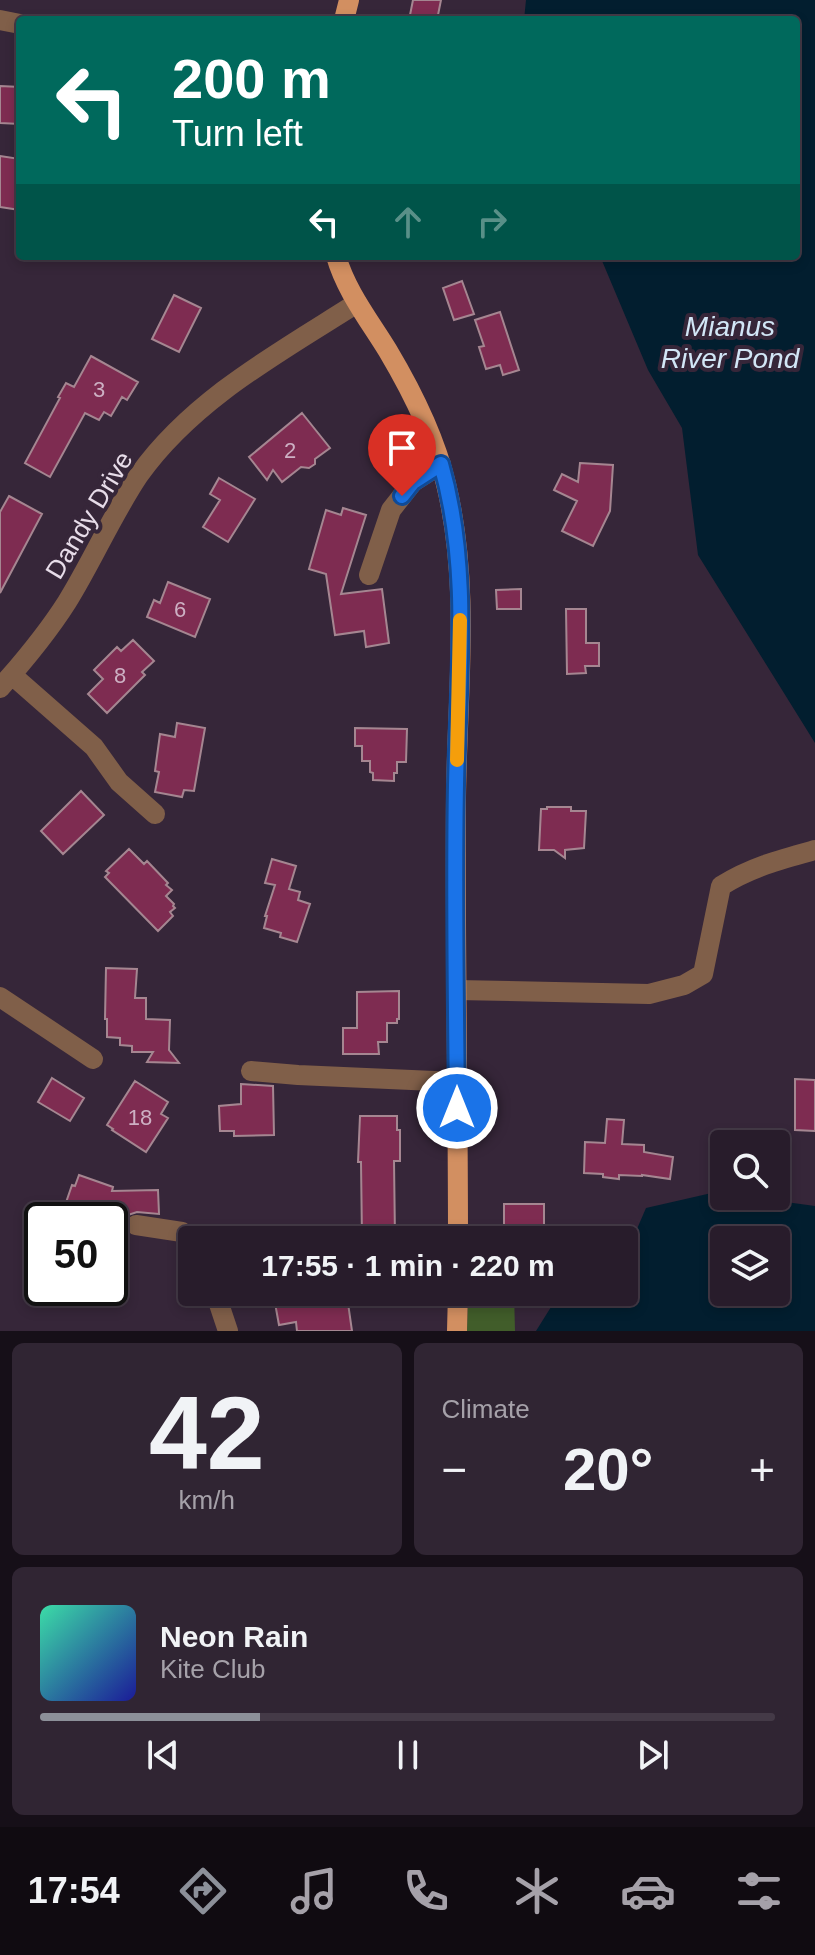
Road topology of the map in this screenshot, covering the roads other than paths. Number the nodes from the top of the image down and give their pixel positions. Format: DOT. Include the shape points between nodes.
graph roads {
  1 [pos="337,260"];
  2 [pos="357,303"];
  3 [pos="441,464"];
  4 [pos="369,575"];
  5 [pos="6,681"];
  6 [pos="155,814"];
  7 [pos="815,850"];
  8 [pos="456,990"];
  9 [pos="0,997"];
  10 [pos="93,1059"];
  11 [pos="251,1071"];
  12 [pos="457,1082"];
  13 [pos="136,1225"];
  14 [pos="458,1226"];
  15 [pos="178,1231"];
  16 [pos="220,1306"];
  17 [pos="458,1306"];
  18 [pos="228,1331"];
  19 [pos="457,1331"];
  1 -- 2 [label="main road"];
  2 -- 3 [label="main road" via="413,396"];
  2 -- 5 [label="street, Dandy Drive" via="235,382 177,431 140,474 67,602"];
  3 -- 4 [label="street" via="413,482 391,510"];
  3 -- 8 [label="main road" via="460,577"];
  5 -- 6 [label="street" via="94,747 119,782"];
  7 -- 8 [label="street" via="763,864 721,886 703,974 684,985 649,994"];
  8 -- 12 [label="main road"];
  9 -- 10 [label="street"];
  11 -- 12 [label="street"];
  12 -- 14 [label="main road"];
  13 -- 15 [label="street"];
  16 -- 18 [label="street"];
  17 -- 19 [label="main road"];
}
